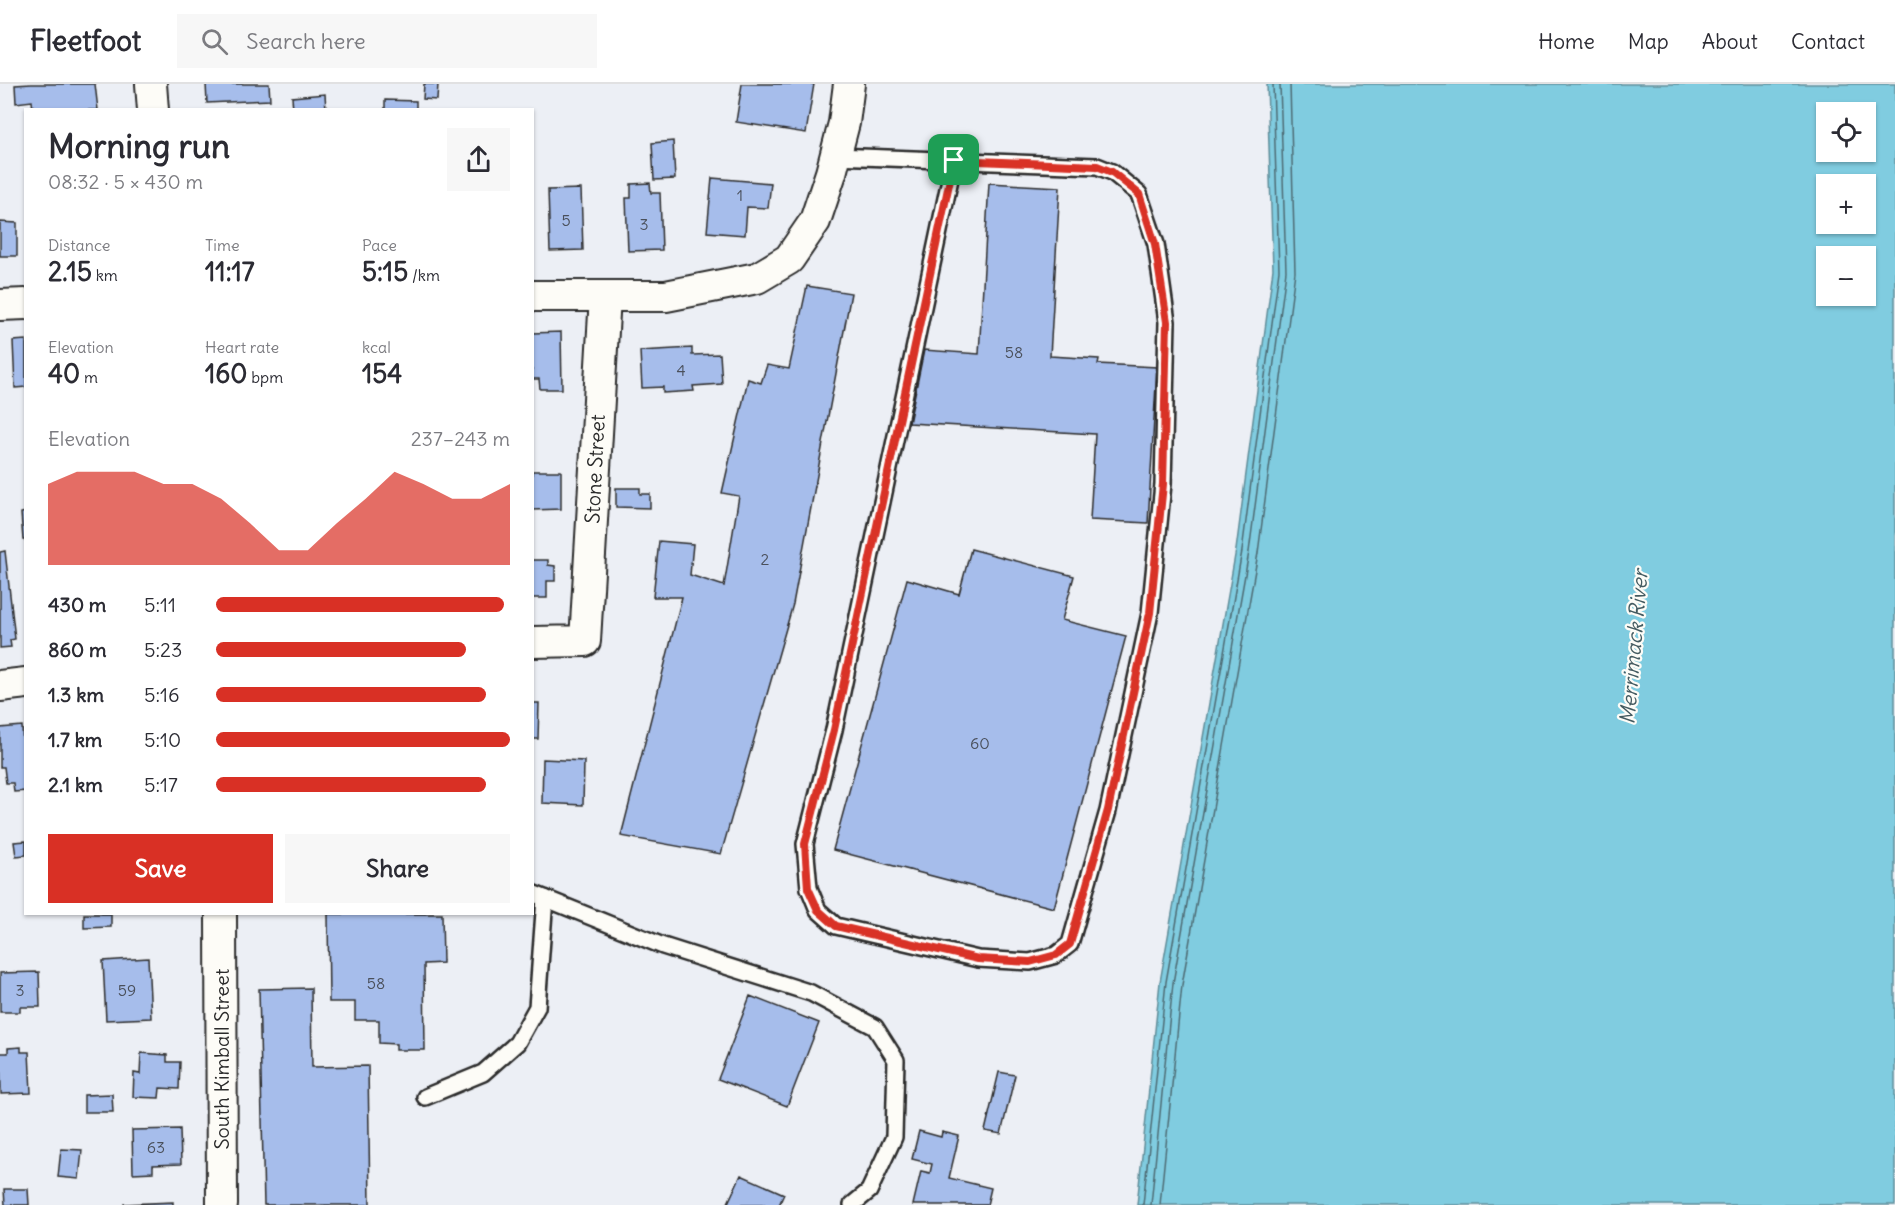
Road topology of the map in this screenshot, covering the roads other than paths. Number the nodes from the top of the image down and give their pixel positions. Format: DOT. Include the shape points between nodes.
graph roads {
  1 [pos="151,84"];
  2 [pos="849,84"];
  3 [pos="153,108"];
  4 [pos="835,156"];
  5 [pos="954,160"];
  6 [pos="534,296"];
  7 [pos="605,296"];
  8 [pos="24,304"];
  9 [pos="0,305"];
  10 [pos="534,642"];
  11 [pos="24,683"];
  12 [pos="0,686"];
  13 [pos="539,895"];
  14 [pos="221,915"];
  15 [pos="425,1097"];
  16 [pos="222,1205"];
  17 [pos="852,1205"];
  1 -- 3 [label="street"];
  2 -- 4 [label="street"];
  4 -- 5 [label="lane"];
  4 -- 7 [label="street" via="816,221 789,259 757,278 666,296"];
  5 -- 5 [label="lane" via="1097,166 1112,172 1139,194 1155,244 1167,322 1163,484 1150,613 1108,810 1070,944 1056,955 1030,962 978,959 836,926 818,910 808,888 805,844 834,730"];
  6 -- 7 [label="street"];
  7 -- 10 [label="street, Stone Street" via="585,641"];
  8 -- 9 [label="street"];
  11 -- 12 [label="street"];
  13 -- 15 [label="lane" via="537,1007 517,1043 483,1073"];
  13 -- 17 [label="lane" via="663,946 811,993 875,1027 896,1060 894,1137 869,1191"];
  14 -- 16 [label="street, South Kimball Street"];
}
